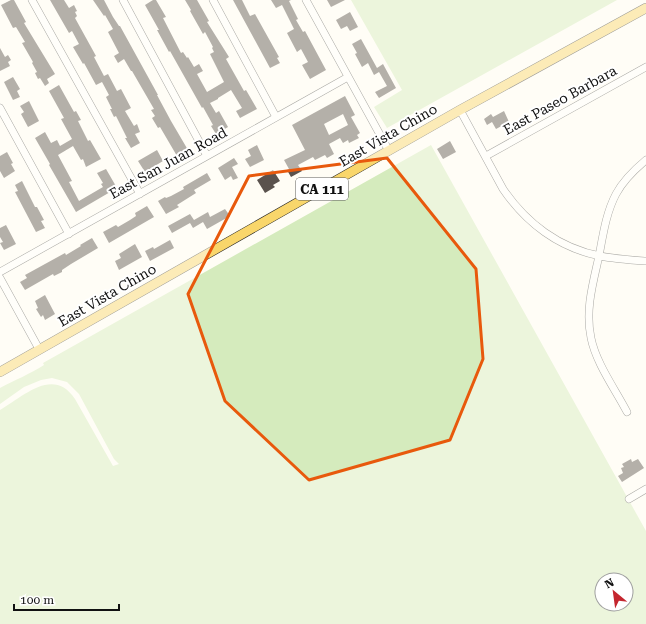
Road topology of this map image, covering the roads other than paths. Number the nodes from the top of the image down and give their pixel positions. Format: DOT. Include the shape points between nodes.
graph roads {
  1 [pos="32,0"];
  2 [pos="123,0"];
  3 [pos="213,0"];
  4 [pos="306,0"];
  5 [pos="646,8"];
  6 [pos="646,67"];
  7 [pos="348,77"];
  8 [pos="0,108"];
  9 [pos="460,110"];
  10 [pos="276,117"];
  11 [pos="389,151"];
  12 [pos="207,156"];
  13 [pos="486,156"];
  14 [pos="646,160"];
  15 [pos="140,194"];
  16 [pos="69,234"];
  17 [pos="599,256"];
  18 [pos="646,261"];
  19 [pos="0,272"];
  20 [pos="0,278"];
  21 [pos="39,349"];
  22 [pos="0,372"];
  23 [pos="627,412"];
  24 [pos="646,489"];
  25 [pos="629,498"];
  1 -- 15 [label="street"];
  2 -- 12 [label="street"];
  3 -- 10 [label="street"];
  4 -- 7 [label="street"];
  5 -- 9 [label="main road, East Vista Chino / CA 111"];
  6 -- 13 [label="street, East Paseo Barbara"];
  7 -- 10 [label="street, East San Juan Road"];
  7 -- 11 [label="street"];
  8 -- 16 [label="street"];
  9 -- 11 [label="main road, East Vista Chino / CA 111"];
  9 -- 13 [label="street"];
  10 -- 12 [label="street, East San Juan Road"];
  11 -- 21 [label="main road, East Vista Chino / CA 111"];
  12 -- 15 [label="street, East San Juan Road"];
  13 -- 17 [label="street" via="511,200 529,220 558,241"];
  14 -- 17 [label="street" via="616,194 607,216"];
  15 -- 16 [label="street, East San Juan Road"];
  16 -- 19 [label="street, East San Juan Road"];
  17 -- 18 [label="street"];
  17 -- 23 [label="street" via="589,307 589,328 599,360"];
  20 -- 21 [label="street"];
  21 -- 22 [label="main road, East Vista Chino / CA 111"];
  24 -- 25 [label="street"];
}
